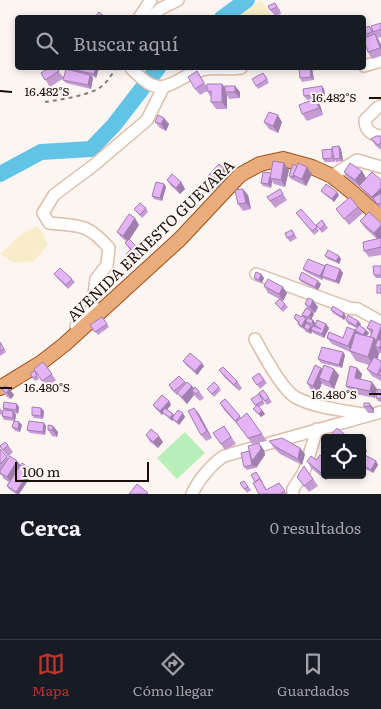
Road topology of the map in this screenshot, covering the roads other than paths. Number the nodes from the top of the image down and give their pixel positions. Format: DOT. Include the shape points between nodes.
graph roads {
  1 [pos="151,0"];
  2 [pos="178,0"];
  3 [pos="140,15"];
  4 [pos="153,15"];
  5 [pos="381,61"];
  6 [pos="366,65"];
  7 [pos="200,70"];
  8 [pos="134,72"];
  9 [pos="159,87"];
  10 [pos="381,106"];
  11 [pos="381,136"];
  12 [pos="381,167"];
  13 [pos="332,176"];
  14 [pos="381,218"];
  15 [pos="256,274"];
  16 [pos="381,322"];
  17 [pos="255,339"];
  18 [pos="49,356"];
  19 [pos="0,388"];
  20 [pos="381,412"];
  21 [pos="368,415"];
  22 [pos="317,429"];
  23 [pos="192,494"];
  24 [pos="292,494"];
  1 -- 3 [label="street"];
  2 -- 4 [label="street"];
  5 -- 6 [label="street"];
  7 -- 9 [label="street"];
  8 -- 9 [label="street"];
  9 -- 18 [label="street" via="148,120 54,195 43,213 48,223 82,226 109,248 107,265 96,279 92,309"];
  10 -- 11 [label="street" via="365,120 365,127 370,133"];
  12 -- 13 [label="street" via="357,160"];
  13 -- 14 [label="main road, AVENIDA ERNESTO GUEVARA"];
  13 -- 18 [label="main road, AVENIDA ERNESTO GUEVARA" via="283,159 260,164 240,175 180,240"];
  15 -- 16 [label="street" via="358,309"];
  17 -- 21 [label="street" via="268,364 294,396 310,404"];
  18 -- 19 [label="main road, AVENIDA ERNESTO GUEVARA"];
  20 -- 21 [label="street"];
  21 -- 22 [label="street"];
  22 -- 23 [label="street" via="224,456"];
  22 -- 24 [label="street" via="304,472"];
}
